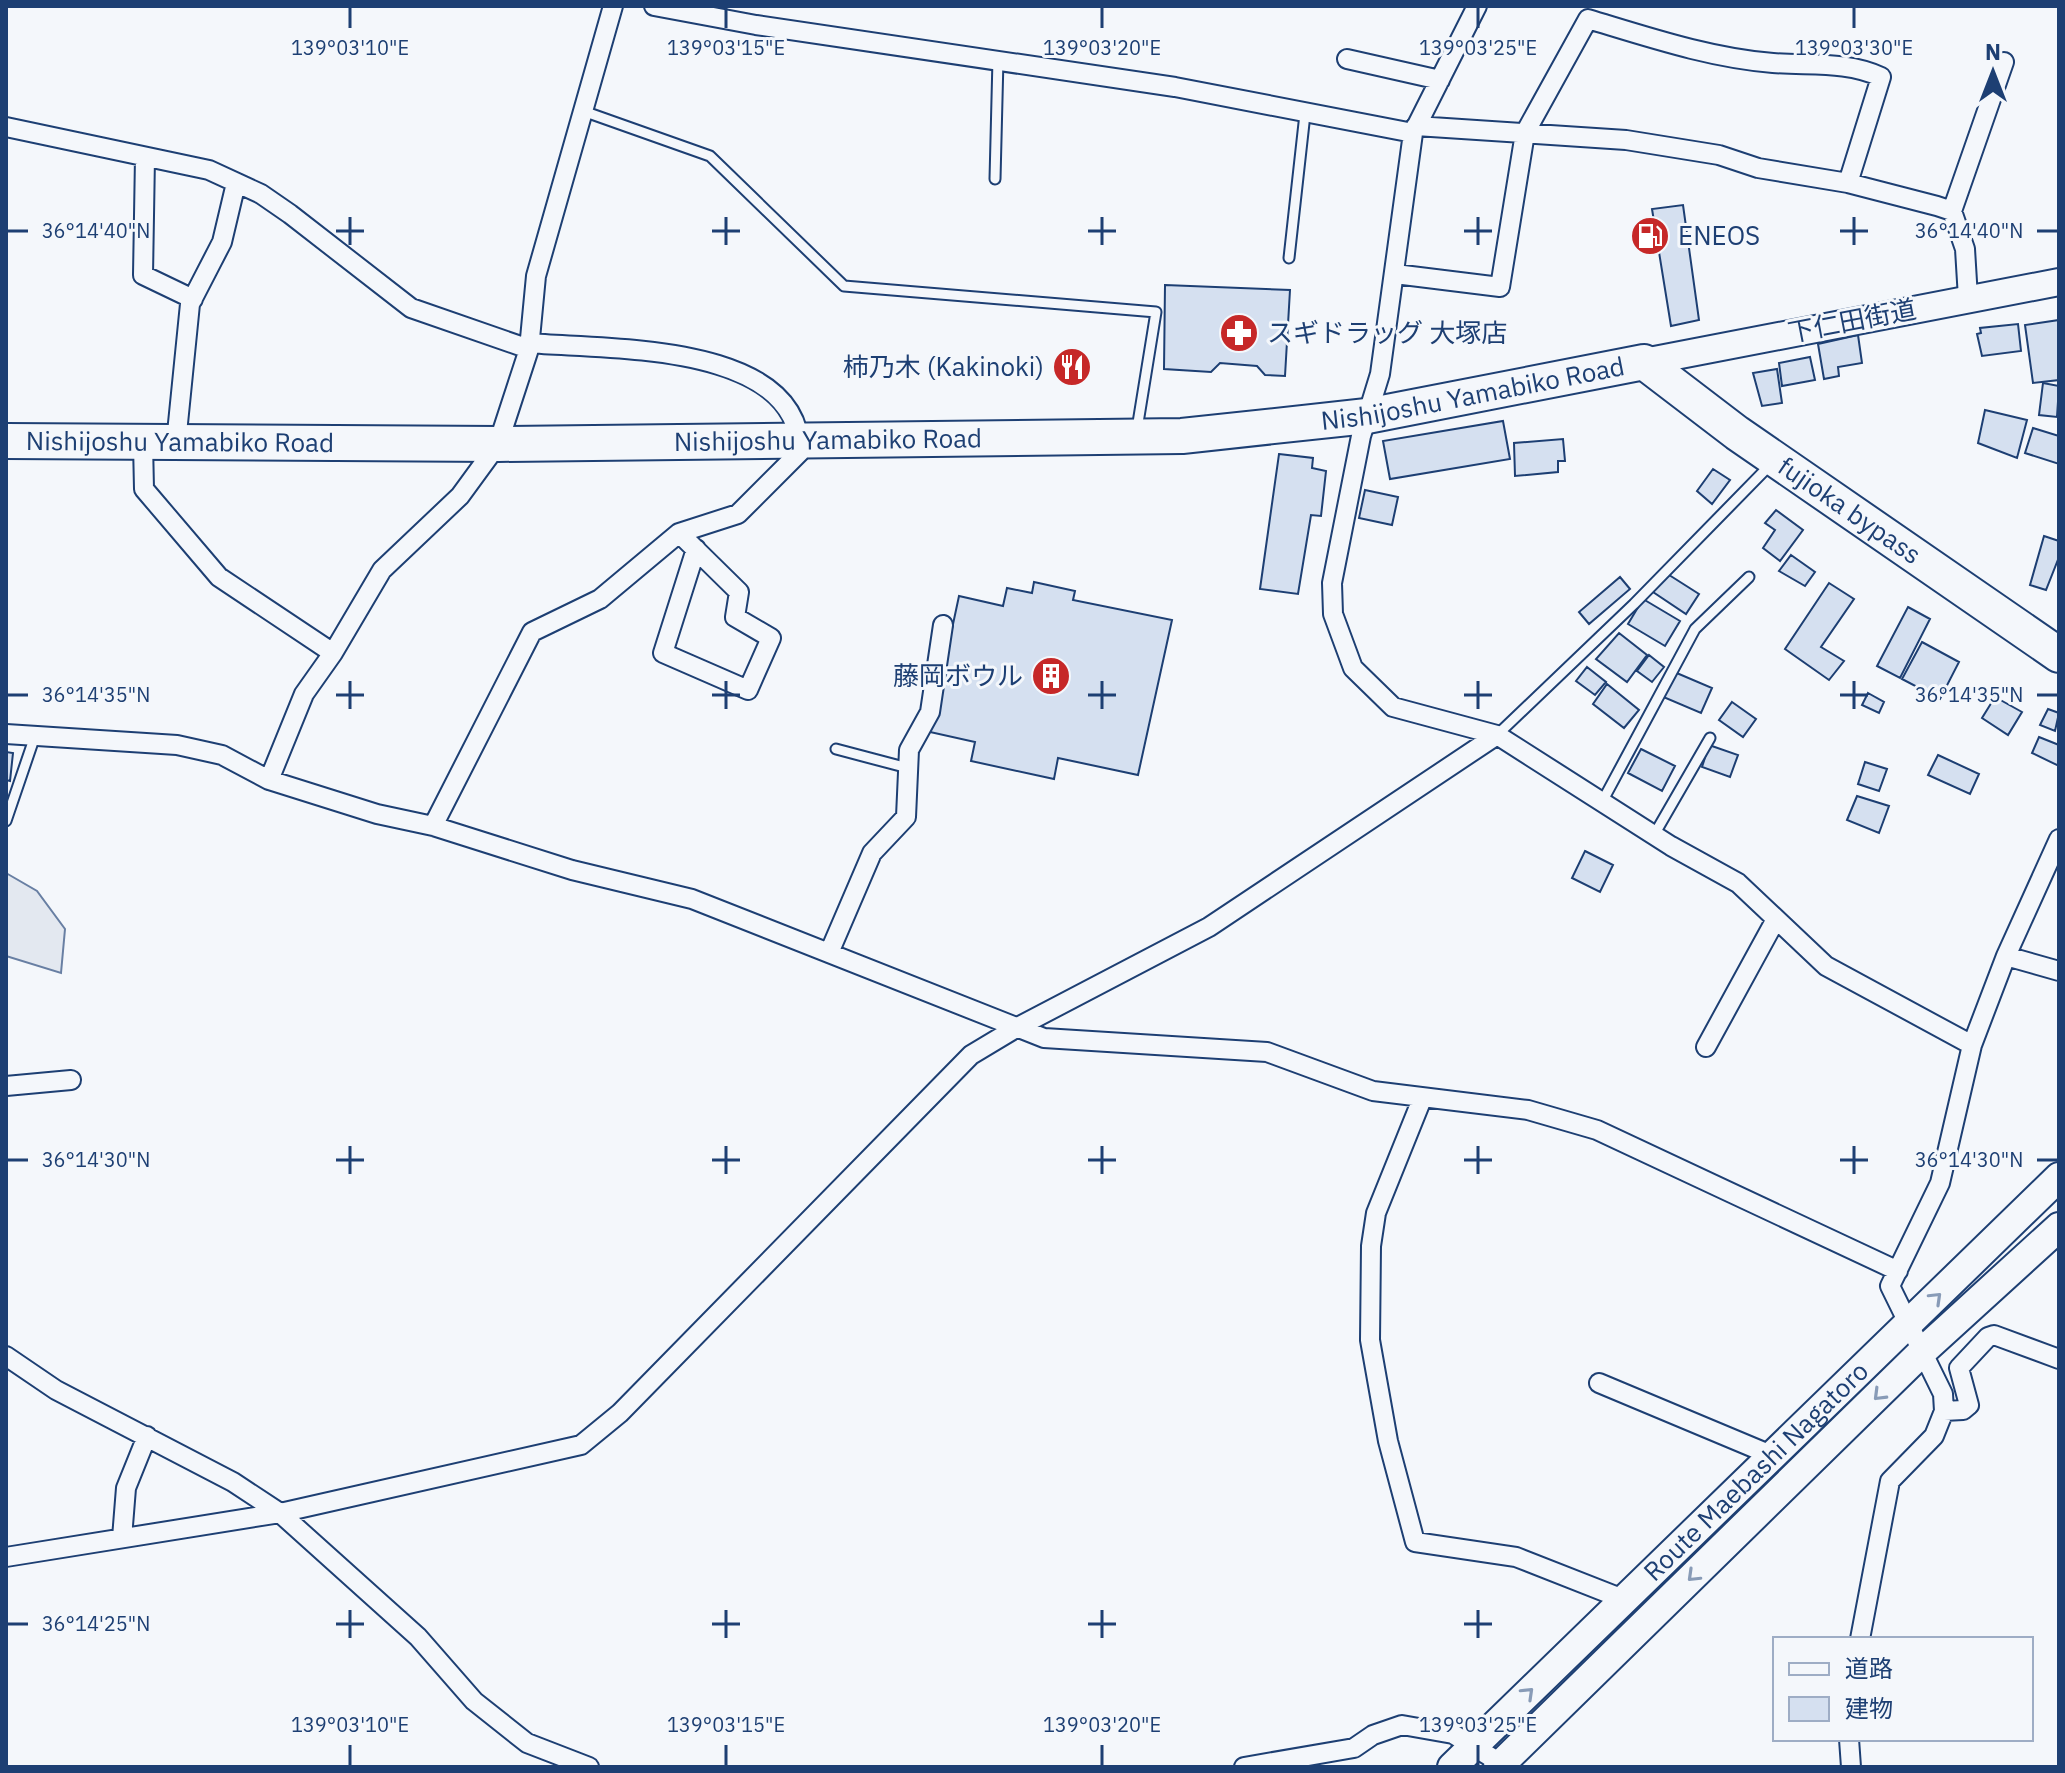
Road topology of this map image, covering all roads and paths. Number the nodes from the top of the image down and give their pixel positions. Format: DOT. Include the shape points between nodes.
graph roads {
  1 [pos="613,6"];
  2 [pos="654,6"];
  3 [pos="1477,6"];
  4 [pos="998,59"];
  5 [pos="1347,59"];
  6 [pos="2004,62"];
  7 [pos="1440,80"];
  8 [pos="583,110"];
  9 [pos="1305,114"];
  10 [pos="6,127"];
  11 [pos="1415,130"];
  12 [pos="1525,133"];
  13 [pos="145,157"];
  14 [pos="995,179"];
  15 [pos="236,183"];
  16 [pos="1848,183"];
  17 [pos="1952,211"];
  18 [pos="1289,258"];
  19 [pos="1395,274"];
  20 [pos="2059,282"];
  21 [pos="1968,298"];
  22 [pos="193,299"];
  23 [pos="529,346"];
  24 [pos="1644,362"];
  25 [pos="1367,416"];
  26 [pos="1135,437"];
  27 [pos="800,440"];
  28 [pos="6,441"];
  29 [pos="159,443"];
  30 [pos="498,444"];
  31 [pos="1775,460"];
  32 [pos="679,533"];
  33 [pos="696,549"];
  34 [pos="1749,577"];
  35 [pos="943,625"];
  36 [pos="333,653"];
  37 [pos="2059,655"];
  38 [pos="6,734"];
  39 [pos="1497,735"];
  40 [pos="35,736"];
  41 [pos="1710,738"];
  42 [pos="836,749"];
  43 [pos="908,768"];
  44 [pos="269,780"];
  45 [pos="1602,802"];
  46 [pos="6,821"];
  47 [pos="433,826"];
  48 [pos="1654,835"];
  49 [pos="2059,839"];
  50 [pos="1776,919"];
  51 [pos="829,953"];
  52 [pos="2006,956"];
  53 [pos="2059,971"];
  54 [pos="1016,1028"];
  55 [pos="1972,1045"];
  56 [pos="1706,1047"];
  57 [pos="71,1080"];
  58 [pos="6,1086"];
  59 [pos="1422,1099"];
  60 [pos="2059,1177"];
  61 [pos="2059,1227"];
  62 [pos="1898,1271"];
  63 [pos="1909,1324"];
  64 [pos="1923,1351"];
  65 [pos="6,1356"];
  66 [pos="2059,1359"];
  67 [pos="1599,1383"];
  68 [pos="1944,1411"];
  69 [pos="147,1436"];
  70 [pos="1771,1455"];
  71 [pos="280,1513"];
  72 [pos="122,1538"];
  73 [pos="6,1557"];
  74 [pos="1623,1599"];
  75 [pos="1860,1637"];
  76 [pos="1849,1741"];
  77 [pos="1473,1746"];
  78 [pos="1502,1766"];
  79 [pos="589,1767"];
  80 [pos="1244,1767"];
  81 [pos="1452,1767"];
  82 [pos="1851,1767"];
  1 -- 8 [label="street"];
  2 -- 4 [label="street"];
  3 -- 7 [label="street"];
  4 -- 9 [label="street"];
  4 -- 14 [label="lane"];
  5 -- 7 [label="street"];
  6 -- 17 [label="street"];
  7 -- 11 [label="street"];
  8 -- 23 [label="street" via="536,276"];
  8 -- 26 [label="lane" via="710,156 844,286 1156,312"];
  9 -- 11 [label="street"];
  9 -- 18 [label="lane"];
  10 -- 13 [label="street"];
  11 -- 12 [label="street"];
  11 -- 19 [label="street"];
  12 -- 16 [label="street" via="1626,140"];
  12 -- 16 [label="street" via="1588,19 1674,44 1773,63 1865,69 1881,77"];
  12 -- 19 [label="street" via="1500,287"];
  13 -- 15 [label="street" via="209,170"];
  13 -- 22 [label="street" via="143,275"];
  15 -- 22 [label="street" via="222,242"];
  15 -- 23 [label="street" via="290,214 411,308"];
  16 -- 17 [label="street"];
  17 -- 21 [label="street" via="1965,249"];
  19 -- 25 [label="street" via="1380,374"];
  20 -- 21 [label="street, 下仁田街道"];
  21 -- 24 [label="street, 下仁田街道"];
  22 -- 29 [label="street"];
  23 -- 27 [label="street" via="719,363 769,389 794,414"];
  23 -- 30 [label="street"];
  24 -- 25 [label="highway, Nishijoshu Yamabiko Road"];
  24 -- 31 [label="highway, fujioka bypass"];
  25 -- 26 [label="highway, Nishijoshu Yamabiko Road"];
  25 -- 39 [label="street" via="1332,583 1338,632 1353,668 1393,707"];
  26 -- 27 [label="highway, Nishijoshu Yamabiko Road"];
  27 -- 30 [label="highway, Nishijoshu Yamabiko Road"];
  27 -- 32 [label="street" via="800,452 738,514"];
  28 -- 29 [label="highway, Nishijoshu Yamabiko Road"];
  29 -- 30 [label="highway, Nishijoshu Yamabiko Road"];
  29 -- 36 [label="street" via="144,489 219,577"];
  30 -- 36 [label="street" via="460,496 382,570"];
  31 -- 37 [label="highway, fujioka bypass"];
  31 -- 39 [label="lane"];
  32 -- 33 [label="street"];
  32 -- 47 [label="street" via="600,599 532,632"];
  33 -- 33 [label="street" via="739,592 735,617 771,638 748,690 663,653"];
  34 -- 45 [label="lane" via="1695,629"];
  35 -- 43 [label="street" via="930,712 909,750"];
  36 -- 44 [label="street" via="304,694"];
  38 -- 40 [label="street"];
  39 -- 45 [label="street"];
  39 -- 54 [label="street" via="1209,927"];
  40 -- 44 [label="street" via="177,745 222,755"];
  40 -- 46 [label="lane"];
  41 -- 48 [label="lane"];
  42 -- 43 [label="lane"];
  43 -- 51 [label="street" via="906,817 872,853"];
  44 -- 47 [label="street"];
  45 -- 48 [label="street"];
  47 -- 51 [label="street" via="572,870 692,899"];
  48 -- 50 [label="street" via="1738,883"];
  49 -- 52 [label="street"];
  50 -- 55 [label="street" via="1826,966"];
  50 -- 56 [label="street"];
  51 -- 54 [label="street"];
  52 -- 53 [label="street"];
  52 -- 55 [label="street"];
  54 -- 59 [label="street" via="1044,1038 1267,1052 1373,1091"];
  54 -- 71 [label="street" via="971,1055 620,1413 581,1445"];
  55 -- 62 [label="street" via="1940,1183"];
  57 -- 58 [label="street"];
  59 -- 62 [label="street" via="1528,1110 1597,1130"];
  59 -- 74 [label="street" via="1376,1213 1371,1246 1370,1340 1388,1441 1415,1542 1516,1557"];
  63 -- 60 [label="main road, Route Maebashi Nagatoro, one-way"];
  61 -- 64 [label="main road, Route Maebashi Nagatoro"];
  62 -- 63 [label="street" via="1891,1292"];
  63 -- 64 [label="street"];
  63 -- 70 [label="main road, Route Maebashi Nagatoro"];
  64 -- 68 [label="street" via="1943,1394"];
  64 -- 78 [label="main road, Route Maebashi Nagatoro, one-way"];
  65 -- 69 [label="street" via="56,1390"];
  66 -- 68 [label="street" via="1988,1337 1959,1368 1969,1405"];
  67 -- 70 [label="street"];
  68 -- 75 [label="street" via="1934,1436 1890,1481"];
  69 -- 71 [label="street"];
  69 -- 72 [label="street" via="126,1488"];
  70 -- 74 [label="main road, Route Maebashi Nagatoro"];
  71 -- 72 [label="street"];
  71 -- 79 [label="street" via="418,1637 474,1701 527,1743"];
  72 -- 73 [label="street"];
  77 -- 74 [label="main road, Route Maebashi Nagatoro, one-way"];
  76 -- 82 [label="street"];
  77 -- 78 [label="street"];
  77 -- 80 [label="street" via="1453,1734 1402,1725 1354,1748"];
  77 -- 81 [label="main road, Route Maebashi Nagatoro"];
}
